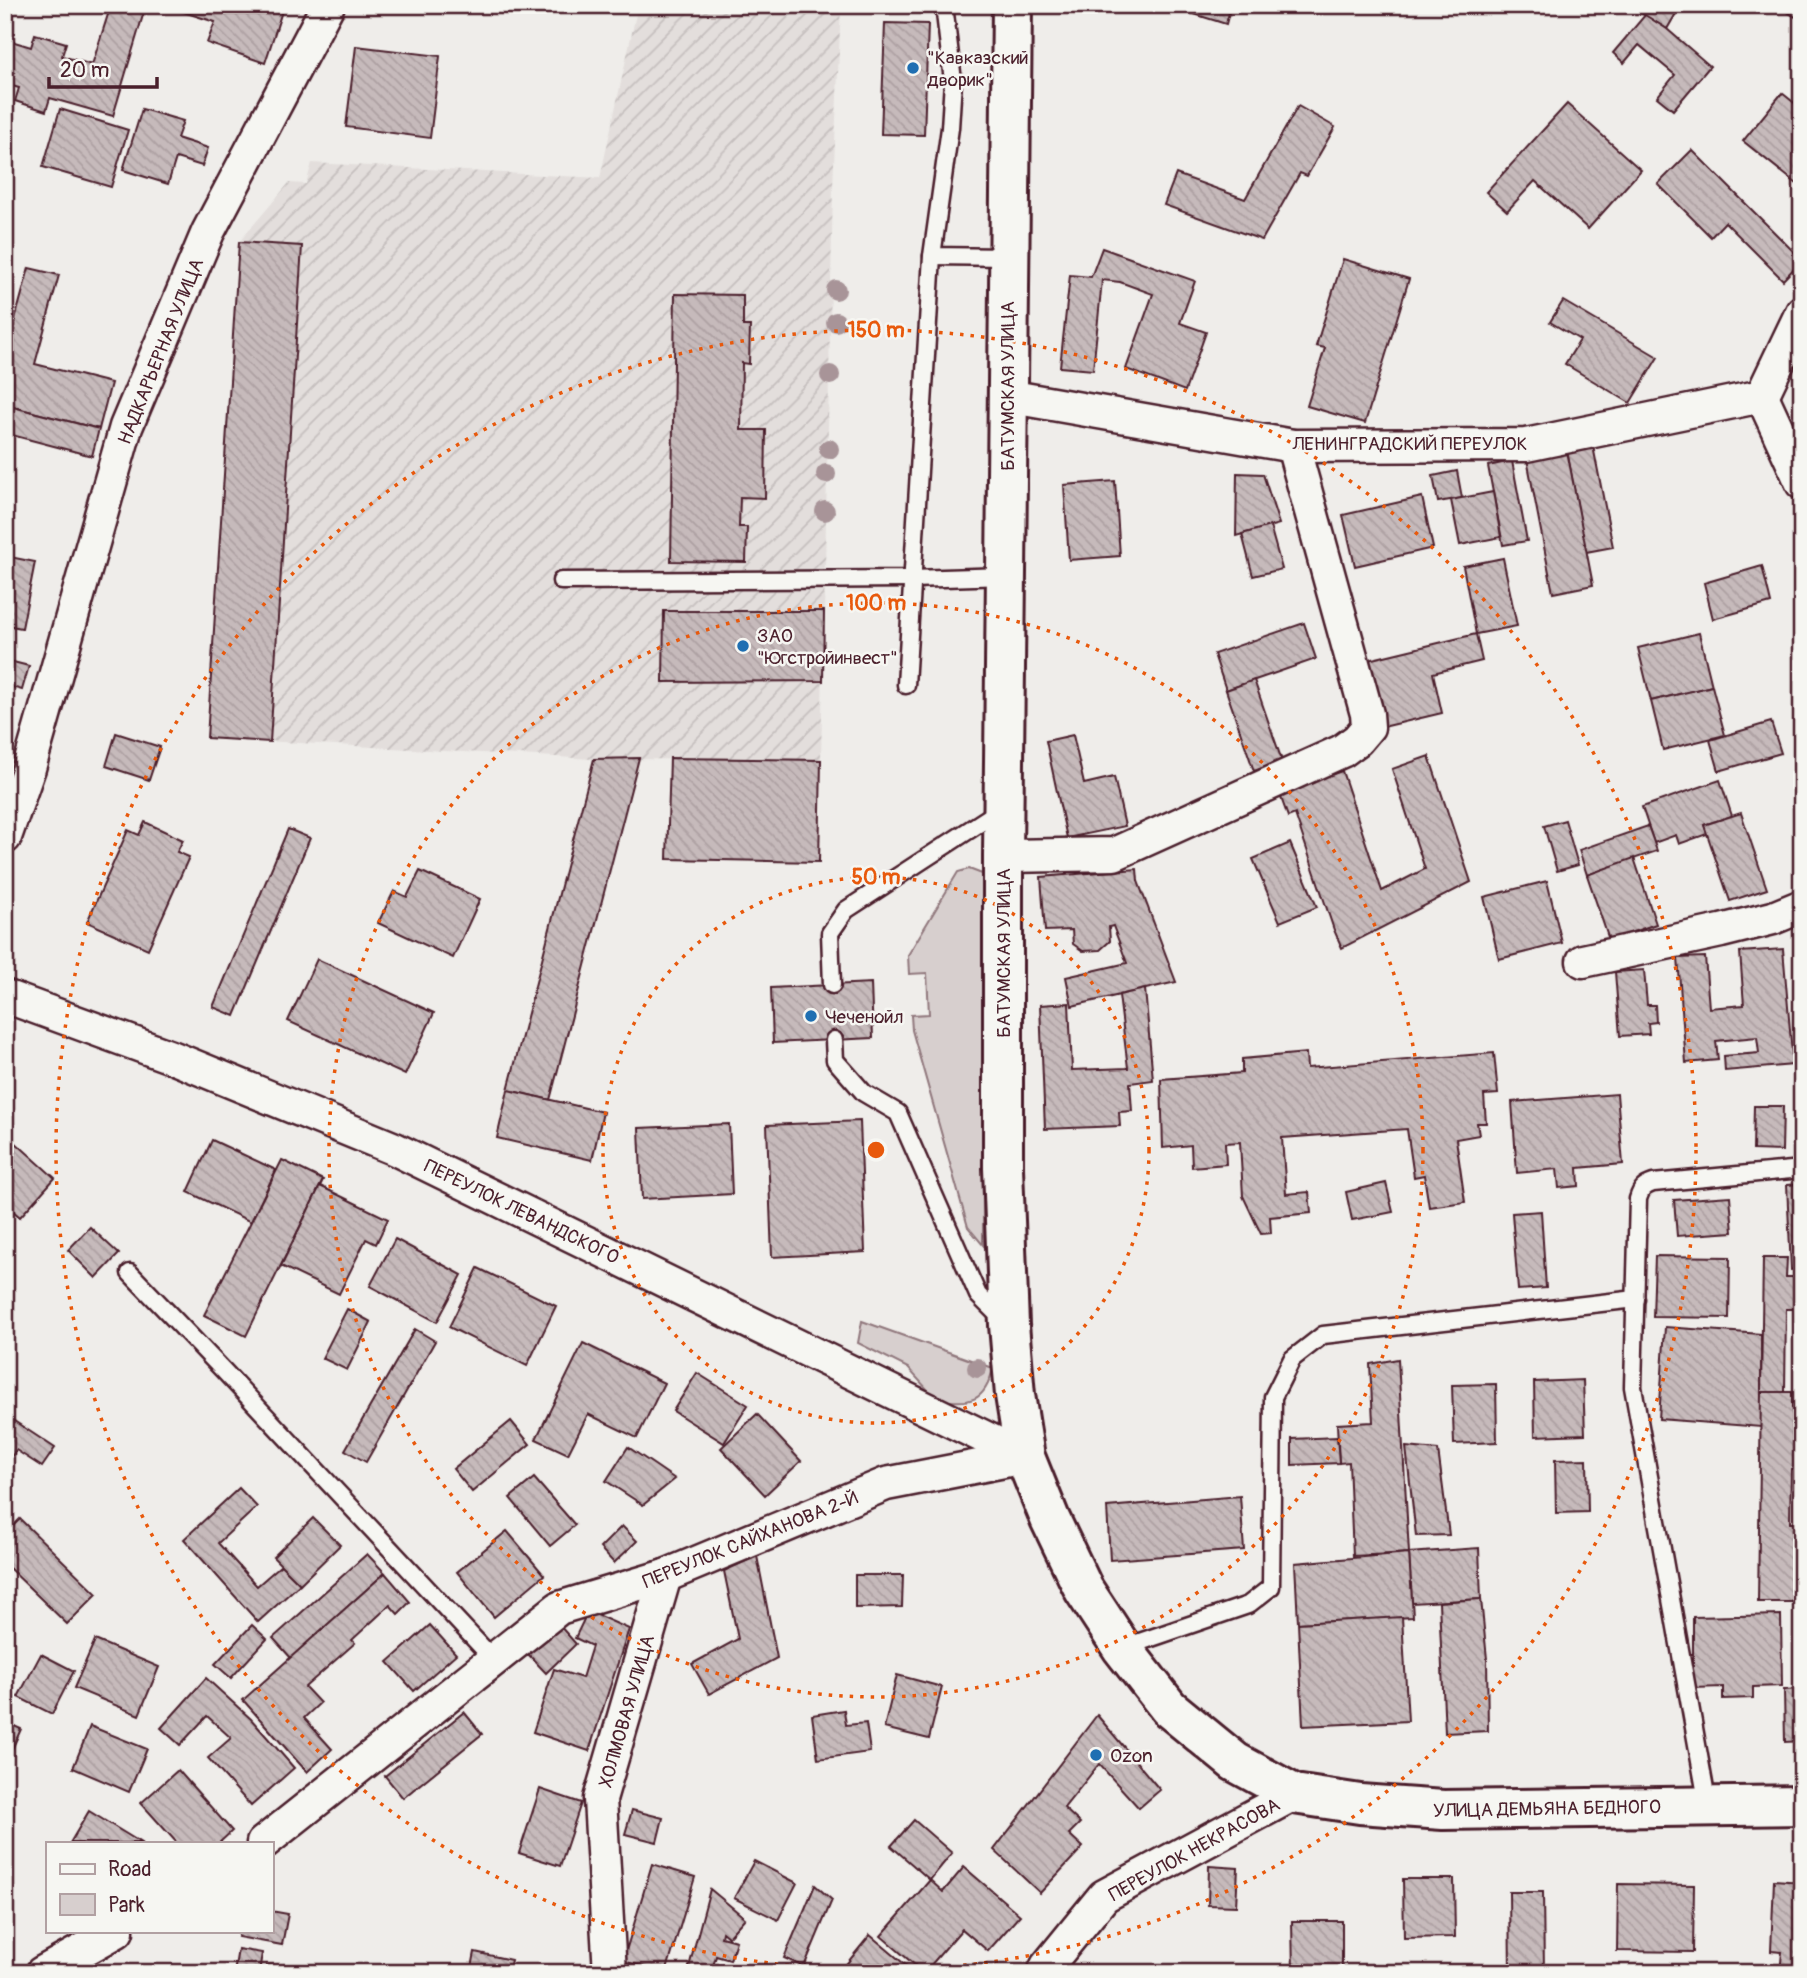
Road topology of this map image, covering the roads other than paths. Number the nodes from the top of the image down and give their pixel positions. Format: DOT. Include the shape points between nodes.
graph roads {
  1 [pos="328,5"];
  2 [pos="944,5"];
  3 [pos="1012,5"];
  4 [pos="932,256"];
  5 [pos="1008,257"];
  6 [pos="1802,312"];
  7 [pos="1007,396"];
  8 [pos="1762,396"];
  9 [pos="1293,446"];
  10 [pos="1802,483"];
  11 [pos="1006,576"];
  12 [pos="912,579"];
  13 [pos="561,581"];
  14 [pos="906,685"];
  15 [pos="1005,807"];
  16 [pos="5,836"];
  17 [pos="1003,856"];
  18 [pos="1802,906"];
  19 [pos="1583,961"];
  20 [pos="832,985"];
  21 [pos="5,996"];
  22 [pos="834,1040"];
  23 [pos="1802,1169"];
  24 [pos="130,1273"];
  25 [pos="1636,1299"];
  26 [pos="1009,1325"];
  27 [pos="1025,1457"];
  28 [pos="665,1576"];
  29 [pos="1122,1648"];
  30 [pos="494,1660"];
  31 [pos="1294,1794"];
  32 [pos="1802,1805"];
  33 [pos="1708,1806"];
  34 [pos="264,1842"];
  35 [pos="115,1932"];
  36 [pos="42,1973"];
  37 [pos="610,1973"];
  38 [pos="1044,1973"];
  1 -- 16 [label="street, НАДКАРЬЕРНАЯ УЛИЦА" via="208,232 126,427 29,768"];
  2 -- 4 [label="lane" via="953,81"];
  3 -- 5 [label="main road, БАТУМСКАЯ УЛИЦА"];
  4 -- 5 [label="lane"];
  4 -- 12 [label="lane"];
  5 -- 7 [label="main road, БАТУМСКАЯ УЛИЦА"];
  6 -- 8 [label="street"];
  7 -- 9 [label="street, ЛЕНИНГРАДСКИЙ ПЕРЕУЛОК"];
  7 -- 11 [label="main road, БАТУМСКАЯ УЛИЦА"];
  8 -- 9 [label="street, ЛЕНИНГРАДСКИЙ ПЕРЕУЛОК" via="1526,445"];
  8 -- 10 [label="street"];
  9 -- 17 [label="street" via="1368,727 1342,751 1114,855"];
  11 -- 12 [label="lane"];
  11 -- 15 [label="main road, БАТУМСКАЯ УЛИЦА"];
  12 -- 13 [label="lane"];
  12 -- 14 [label="lane"];
  15 -- 17 [label="main road, БАТУМСКАЯ УЛИЦА"];
  15 -- 20 [label="lane" via="846,909 830,933"];
  17 -- 26 [label="main road, БАТУМСКАЯ УЛИЦА" via="1003,1168"];
  18 -- 19 [label="street" via="1773,918"];
  21 -- 27 [label="street, ПЕРЕУЛОК ЛЕВАНДСКОГО" via="174,1058 395,1149"];
  22 -- 26 [label="lane" via="835,1060 864,1093 898,1113 978,1295"];
  23 -- 25 [label="lane" via="1646,1185 1638,1199"];
  24 -- 30 [label="lane"];
  25 -- 29 [label="lane" via="1323,1335 1292,1359 1273,1397 1271,1587 1248,1605"];
  25 -- 33 [label="lane" via="1633,1387"];
  26 -- 27 [label="main road, БАТУМСКАЯ УЛИЦА"];
  27 -- 28 [label="street, ПЕРЕУЛОК САЙХАНОВА 2-Й" via="887,1484"];
  27 -- 29 [label="main road, БАТУМСКАЯ УЛИЦА" via="1084,1590"];
  28 -- 30 [label="street, ПЕРЕУЛОК САЙХАНОВА 2-Й" via="559,1608"];
  28 -- 37 [label="street, ХОЛМОВАЯ УЛИЦА" via="600,1800"];
  29 -- 31 [label="main road, БАТУМСКАЯ УЛИЦА" via="1170,1708 1235,1762"];
  30 -- 34 [label="street, ПЕРЕУЛОК САЙХАНОВА 2-Й"];
  31 -- 33 [label="main road, УЛИЦА ДЕМЬЯНА БЕДНОГО" via="1443,1810"];
  31 -- 38 [label="street, ПЕРЕУЛОК НЕКРАСОВА" via="1104,1896"];
  32 -- 33 [label="main road, УЛИЦА ДЕМЬЯНА БЕДНОГО"];
  35 -- 36 [label="street"];
}
